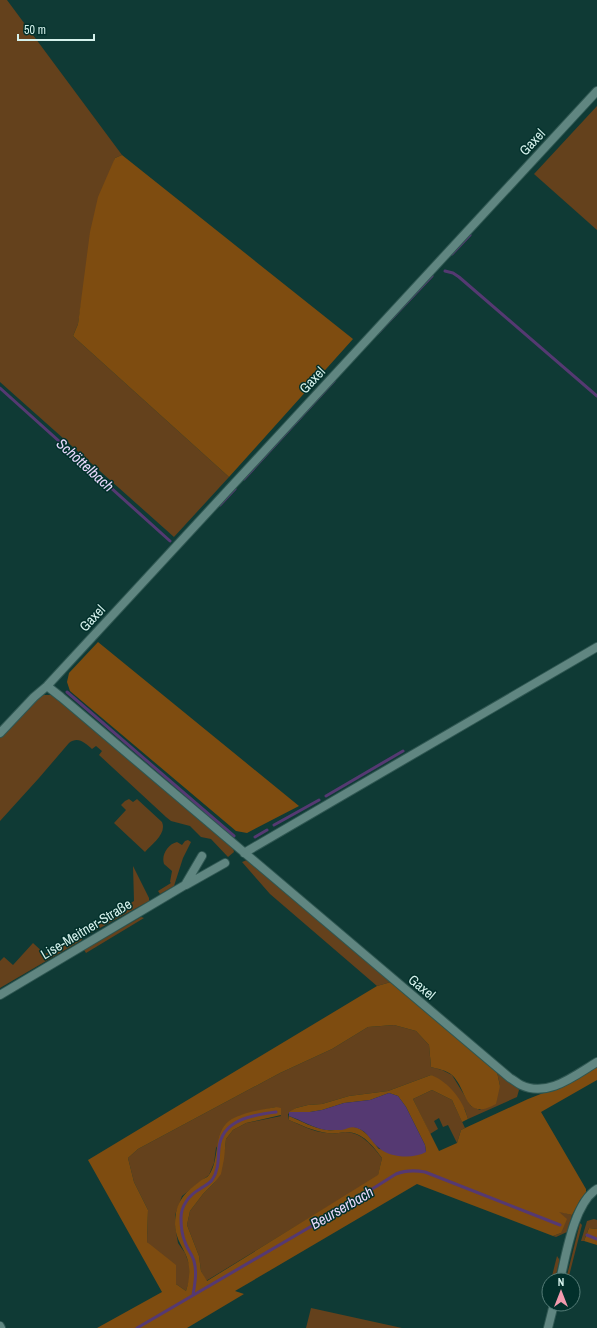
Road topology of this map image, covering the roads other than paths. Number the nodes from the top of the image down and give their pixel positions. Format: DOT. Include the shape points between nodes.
graph roads {
  1 [pos="597,91"];
  2 [pos="597,647"];
  3 [pos="47,686"];
  4 [pos="0,733"];
  5 [pos="244,853"];
  6 [pos="202,856"];
  7 [pos="224,862"];
  8 [pos="185,885"];
  9 [pos="0,995"];
  10 [pos="597,1062"];
  11 [pos="597,1189"];
  12 [pos="562,1272"];
  13 [pos="552,1312"];
  14 [pos="548,1328"];
  1 -- 3 [label="street, Gaxel"];
  2 -- 5 [label="street"];
  3 -- 4 [label="street, Gaxel"];
  3 -- 5 [label="street, Gaxel"];
  5 -- 10 [label="street, Gaxel" via="521,1085 544,1088 557,1085"];
  6 -- 8 [label="street, Lise-Meitner-Straße"];
  7 -- 8 [label="street, Lise-Meitner-Straße"];
  8 -- 9 [label="street, Lise-Meitner-Straße"];
  11 -- 12 [label="street" via="588,1197 576,1221"];
  13 -- 14 [label="street"];
}
